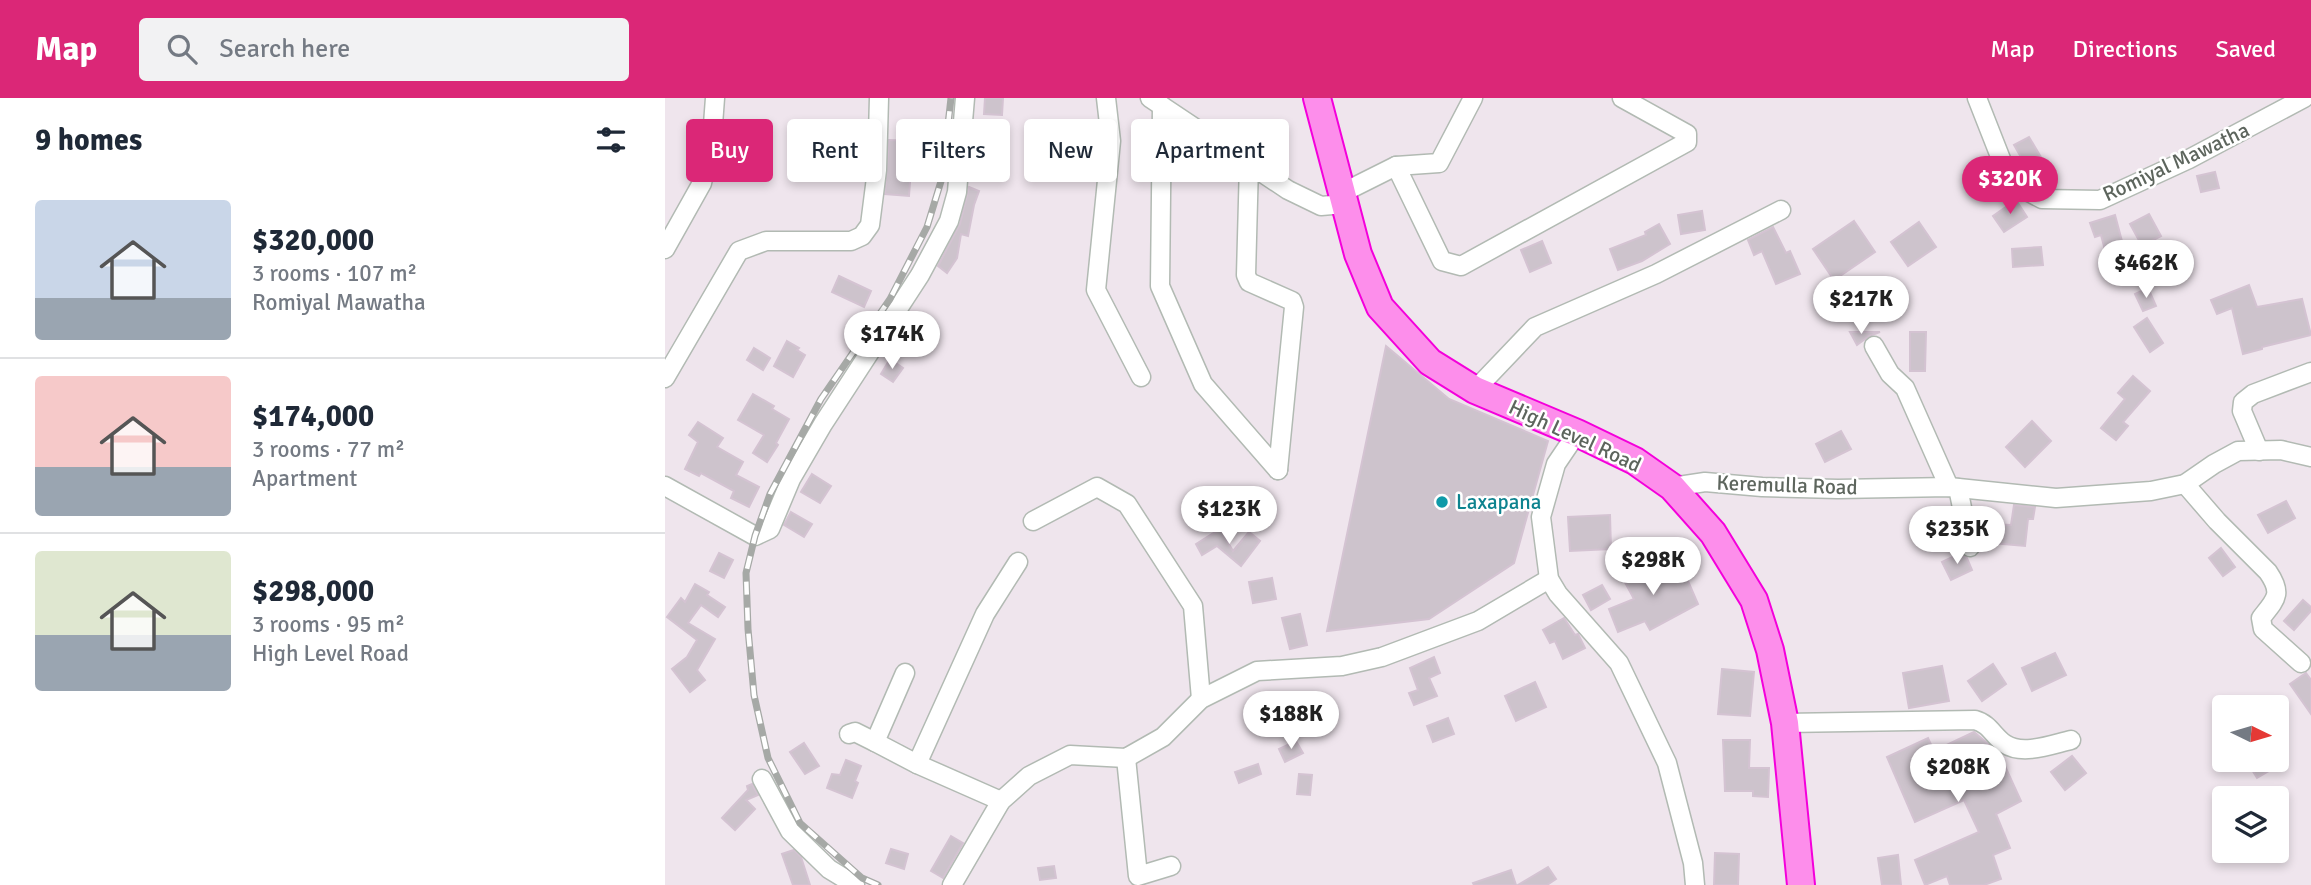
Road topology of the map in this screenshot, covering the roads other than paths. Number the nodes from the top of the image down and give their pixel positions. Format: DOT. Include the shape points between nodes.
graph roads {
  1 [pos="715,98"];
  2 [pos="879,98"];
  3 [pos="965,98"];
  4 [pos="1107,98"];
  5 [pos="1317,98"];
  6 [pos="1473,98"];
  7 [pos="1622,98"];
  8 [pos="1977,98"];
  9 [pos="2304,98"];
  10 [pos="1156,102"];
  11 [pos="1182,119"];
  12 [pos="1396,166"];
  13 [pos="1158,182"];
  14 [pos="1249,182"];
  15 [pos="1276,182"];
  16 [pos="1343,198"];
  17 [pos="1781,210"];
  18 [pos="665,249"];
  19 [pos="1874,346"];
  20 [pos="2311,372"];
  21 [pos="1141,377"];
  22 [pos="665,378"];
  23 [pos="1475,390"];
  24 [pos="1577,433"];
  25 [pos="2259,451"];
  26 [pos="2311,457"];
  27 [pos="2185,484"];
  28 [pos="665,486"];
  29 [pos="1672,487"];
  30 [pos="1954,487"];
  31 [pos="1033,522"];
  32 [pos="1970,547"];
  33 [pos="1018,562"];
  34 [pos="1549,579"];
  35 [pos="2301,663"];
  36 [pos="905,673"];
  37 [pos="1201,699"];
  38 [pos="1785,723"];
  39 [pos="849,734"];
  40 [pos="2071,740"];
  41 [pos="875,742"];
  42 [pos="1126,758"];
  43 [pos="917,764"];
  44 [pos="762,779"];
  45 [pos="1001,801"];
  46 [pos="1171,866"];
  47 [pos="855,885"];
  48 [pos="952,885"];
  49 [pos="1695,885"];
  50 [pos="1801,885"];
  1 -- 18 [label="street" via="702,183"];
  2 -- 22 [label="street" via="877,170 870,225 862,236 851,241 766,241 739,251"];
  3 -- 28 [label="street" via="957,192 949,221 791,479 770,529 755,536"];
  4 -- 21 [label="street" via="1111,141 1096,289"];
  5 -- 16 [label="highway, High Level Road"];
  6 -- 12 [label="street" via="1439,163"];
  7 -- 12 [label="street" via="1687,134 1687,142 1461,266 1442,261"];
  8 -- 9 [label="street, Romiyal Mawatha" via="2010,182 2042,199 2100,200"];
  10 -- 11 [label="street"];
  12 -- 16 [label="street"];
  13 -- 14 [label="street" via="1160,286 1203,384 1278,470 1294,307 1292,301 1249,282 1246,275"];
  15 -- 16 [label="street" via="1321,206"];
  16 -- 23 [label="highway, High Level Road" via="1358,254 1380,307 1430,362"];
  17 -- 23 [label="street" via="1656,274 1535,327"];
  19 -- 30 [label="street" via="1890,374 1905,388"];
  20 -- 25 [label="street" via="2243,402 2242,411"];
  23 -- 24 [label="highway, High Level Road"];
  24 -- 29 [label="highway, High Level Road" via="1635,461"];
  24 -- 34 [label="street" via="1556,464 1541,517"];
  25 -- 26 [label="street, Keremulla Road" via="2281,450"];
  25 -- 27 [label="street, Keremulla Road" via="2238,451"];
  27 -- 30 [label="street, Keremulla Road" via="2056,498"];
  27 -- 35 [label="street" via="2274,581 2278,593 2261,618 2263,629"];
  29 -- 30 [label="street, Keremulla Road" via="1705,482 1838,489"];
  29 -- 38 [label="highway, High Level Road" via="1713,533 1754,600"];
  30 -- 32 [label="street"];
  31 -- 37 [label="street" via="1097,487 1127,504 1193,606"];
  33 -- 43 [label="street" via="985,614"];
  34 -- 37 [label="street" via="1478,621 1382,657 1342,666 1257,671"];
  34 -- 49 [label="street" via="1619,663 1667,762"];
  36 -- 41 [label="street"];
  37 -- 42 [label="street" via="1163,737"];
  38 -- 40 [label="street" via="1975,720 1987,724 2014,748"];
  38 -- 50 [label="highway, High Level Road"];
  39 -- 41 [label="street" via="855,732"];
  41 -- 43 [label="street"];
  42 -- 45 [label="street" via="1070,755 1029,776"];
  42 -- 46 [label="street" via="1138,876"];
  43 -- 45 [label="street"];
  44 -- 47 [label="street" via="790,831 829,869"];
  45 -- 48 [label="street"];
}
